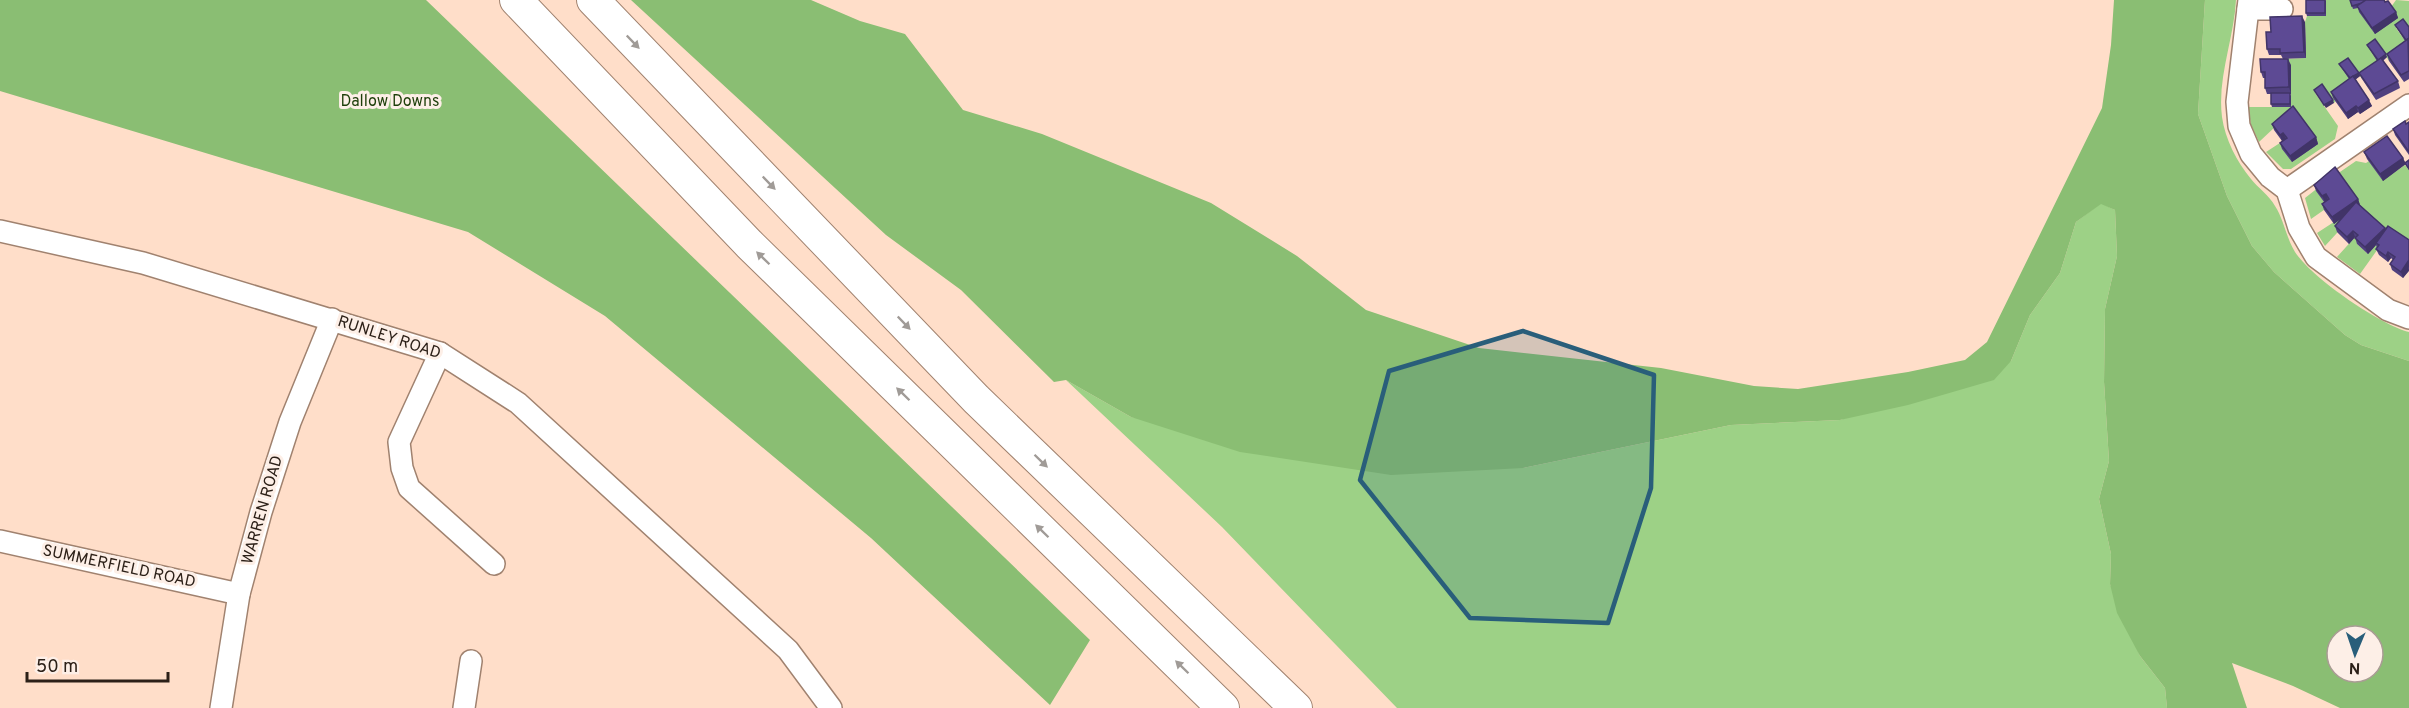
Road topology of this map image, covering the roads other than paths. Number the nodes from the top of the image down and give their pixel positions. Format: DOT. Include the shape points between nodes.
graph roads {
  1 [pos="516,0"];
  2 [pos="593,0"];
  3 [pos="2249,5"];
  4 [pos="2282,9"];
  5 [pos="2409,105"];
  6 [pos="2287,190"];
  7 [pos="0,231"];
  8 [pos="2409,318"];
  9 [pos="332,320"];
  10 [pos="440,353"];
  11 [pos="0,541"];
  12 [pos="494,564"];
  13 [pos="239,594"];
  14 [pos="471,661"];
  15 [pos="221,708"];
  16 [pos="464,708"];
  17 [pos="831,708"];
  18 [pos="1223,708"];
  19 [pos="1296,708"];
  18 -- 1 [label="highway, one-way" via="749,244"];
  2 -- 19 [label="highway, one-way" via="976,399"];
  3 -- 4 [label="street"];
  3 -- 6 [label="street" via="2237,95 2239,126 2255,161"];
  5 -- 6 [label="street"];
  6 -- 8 [label="street" via="2299,228 2316,257 2388,310"];
  7 -- 9 [label="street, RUNLEY ROAD" via="143,263"];
  9 -- 10 [label="street, RUNLEY ROAD"];
  9 -- 13 [label="street, WARREN ROAD" via="290,422"];
  10 -- 12 [label="street" via="399,442 402,468 409,488"];
  10 -- 17 [label="street, RUNLEY ROAD" via="518,403 788,650"];
  11 -- 13 [label="street, SUMMERFIELD ROAD"];
  13 -- 15 [label="street, WARREN ROAD"];
  14 -- 16 [label="street"];
}
